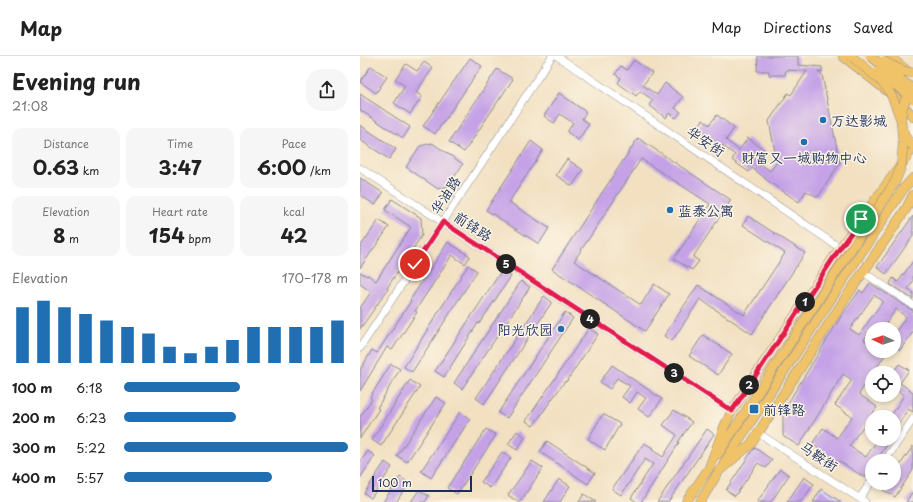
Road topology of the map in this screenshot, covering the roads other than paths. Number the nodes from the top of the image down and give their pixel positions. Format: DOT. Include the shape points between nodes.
graph roads {
  1 [pos="552,56"];
  2 [pos="556,56"];
  3 [pos="843,56"];
  4 [pos="851,56"];
  5 [pos="860,56"];
  6 [pos="870,56"];
  7 [pos="878,56"];
  8 [pos="889,56"];
  9 [pos="913,75"];
  10 [pos="913,89"];
  11 [pos="913,99"];
  12 [pos="913,117"];
  13 [pos="901,120"];
  14 [pos="913,146"];
  15 [pos="360,168"];
  16 [pos="913,178"];
  17 [pos="913,195"];
  18 [pos="443,222"];
  19 [pos="840,248"];
  20 [pos="863,272"];
  21 [pos="913,305"];
  22 [pos="360,348"];
  23 [pos="732,411"];
  24 [pos="913,419"];
  25 [pos="758,433"];
  26 [pos="890,454"];
  27 [pos="709,468"];
  28 [pos="719,471"];
  29 [pos="867,490"];
  30 [pos="862,500"];
  31 [pos="686,502"];
  32 [pos="700,502"];
  1 -- 18 [label="street, 华油路"];
  2 -- 19 [label="street, 华安街"];
  3 -- 12 [label="main road" via="896,98"];
  4 -- 13 [label="main road, bridge" via="888,89"];
  5 -- 11 [label="main road, bridge"];
  6 -- 10 [label="main road, bridge"];
  7 -- 9 [label="main road, bridge" via="886,63"];
  8 -- 9 [label="main road"];
  10 -- 13 [label="main road, bridge" via="906,97"];
  13 -- 14 [label="main road, bridge" via="904,133"];
  13 -- 27 [label="main road, bridge" via="903,145 895,182"];
  14 -- 19 [label="main road"];
  15 -- 18 [label="street, 前锋路"];
  16 -- 28 [label="main road" via="872,236"];
  17 -- 20 [label="main road"];
  18 -- 22 [label="street, 华油路"];
  18 -- 23 [label="street, 前锋路"];
  19 -- 23 [label="main road"];
  20 -- 21 [label="street"];
  20 -- 25 [label="main road"];
  23 -- 27 [label="main road"];
  24 -- 26 [label="street"];
  25 -- 28 [label="main road" via="751,444"];
  25 -- 30 [label="street, 马鞍街"];
  27 -- 31 [label="main road"];
  28 -- 32 [label="main road"];
  29 -- 30 [label="street"];
}
